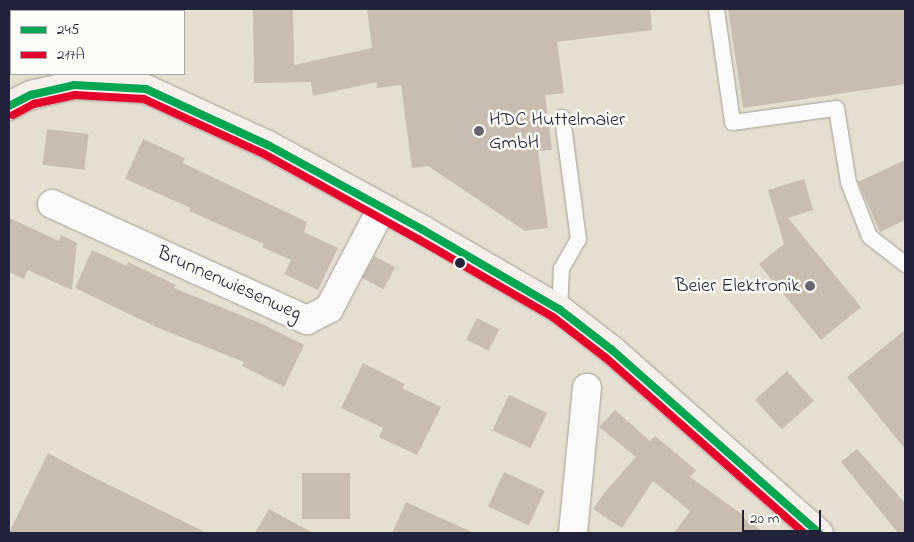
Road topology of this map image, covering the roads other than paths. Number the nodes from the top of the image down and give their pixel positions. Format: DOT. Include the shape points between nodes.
graph roads {
  1 [pos="716,9"];
  2 [pos="9,106"];
  3 [pos="562,117"];
  4 [pos="52,204"];
  5 [pos="382,208"];
  6 [pos="905,264"];
  7 [pos="559,309"];
  8 [pos="587,388"];
  9 [pos="573,533"];
  10 [pos="819,533"];
  1 -- 6 [label="lane" via="732,122 836,108 848,182 869,236"];
  2 -- 5 [label="street" via="31,95 74,85 146,89 268,145"];
  3 -- 7 [label="lane" via="578,239 561,268"];
  4 -- 5 [label="street, Brunnenwiesenweg" via="307,320 329,309"];
  5 -- 7 [label="street"];
  7 -- 10 [label="street" via="612,350"];
  8 -- 9 [label="street"];
}
